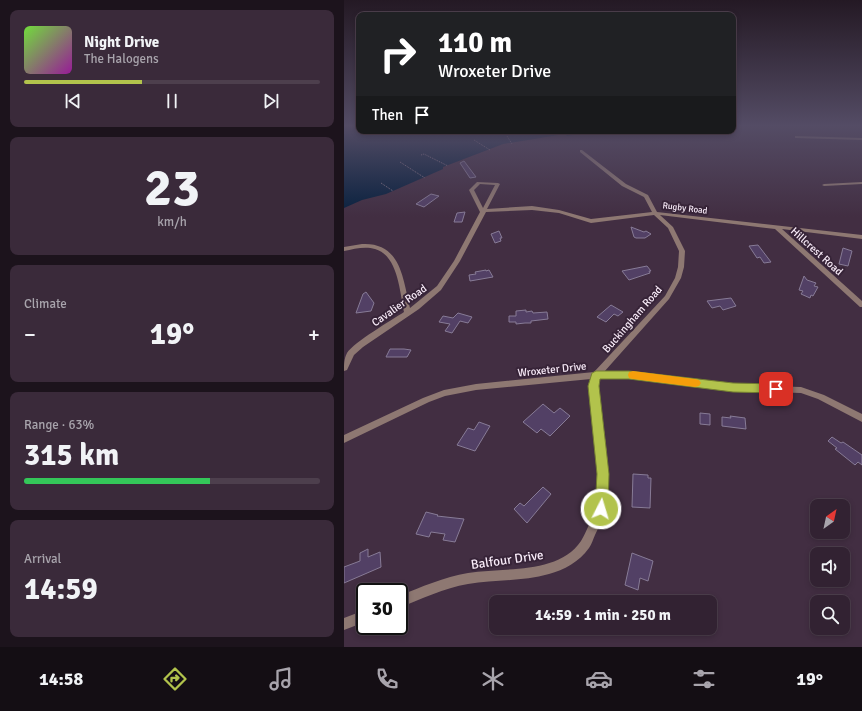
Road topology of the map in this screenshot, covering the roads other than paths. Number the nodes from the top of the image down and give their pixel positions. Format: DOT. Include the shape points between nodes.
graph roads {
  1 [pos="588,156"];
  2 [pos="862,182"];
  3 [pos="824,185"];
  4 [pos="482,211"];
  5 [pos="655,213"];
  6 [pos="776,228"];
  7 [pos="862,237"];
  8 [pos="344,248"];
  9 [pos="862,305"];
  10 [pos="408,313"];
  11 [pos="344,368"];
  12 [pos="596,375"];
  13 [pos="862,418"];
  14 [pos="344,439"];
  15 [pos="408,599"];
  16 [pos="356,619"];
  17 [pos="344,624"];
  1 -- 5 [label="street, Buckingham Road" via="624,185 646,196"];
  2 -- 3 [label="street"];
  4 -- 4 [label="street, Cavalier Road" via="471,190 479,183 498,184"];
  4 -- 5 [label="street, Rugby Road" via="532,208 591,221"];
  4 -- 10 [label="street, Cavalier Road" via="457,261 439,288"];
  5 -- 6 [label="street, Rugby Road"];
  5 -- 12 [label="street, Buckingham Road" via="670,227 682,251 678,278 667,297"];
  6 -- 7 [label="street, Rugby Road"];
  6 -- 9 [label="street, Hillcrest Road"];
  8 -- 10 [label="street" via="370,245 384,250 399,271"];
  10 -- 11 [label="street, Cavalier Road" via="360,345 351,353"];
  12 -- 13 [label="street, Wroxeter Drive" via="629,375 733,388 801,390"];
  12 -- 14 [label="street, Wroxeter Drive" via="476,387 444,393"];
  12 -- 15 [label="street, Balfour Drive" via="593,386 603,492 601,509 584,546 571,559 555,567 452,582"];
  16 -- 17 [label="street"];
}
